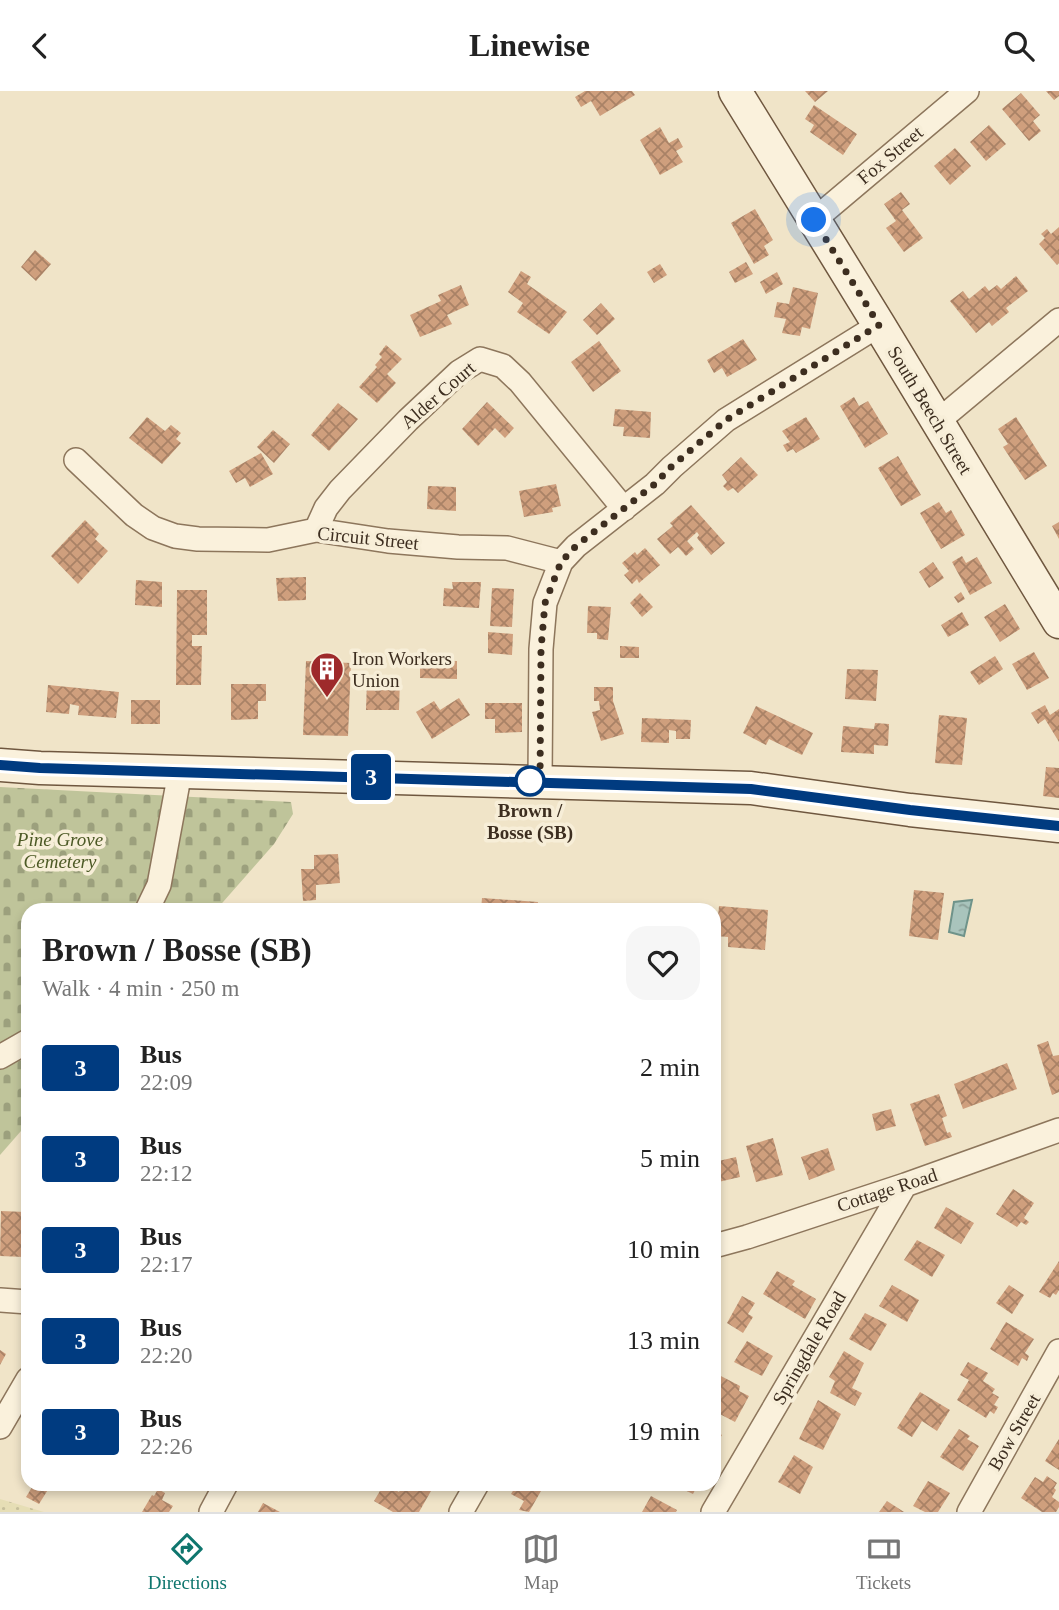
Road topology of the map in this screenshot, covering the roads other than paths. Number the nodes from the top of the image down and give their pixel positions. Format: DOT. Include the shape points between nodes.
graph roads {
  1 [pos="735,91"];
  2 [pos="967,91"];
  3 [pos="814,220"];
  4 [pos="1059,320"];
  5 [pos="879,325"];
  6 [pos="937,422"];
  7 [pos="76,460"];
  8 [pos="624,509"];
  9 [pos="316,530"];
  10 [pos="561,562"];
  11 [pos="1059,622"];
  12 [pos="0,765"];
  13 [pos="180,772"];
  14 [pos="540,781"];
  15 [pos="1059,826"];
  16 [pos="150,903"];
  17 [pos="21,1045"];
  18 [pos="0,1056"];
  19 [pos="1059,1130"];
  20 [pos="905,1185"];
  21 [pos="721,1244"];
  22 [pos="0,1300"];
  23 [pos="21,1302"];
  24 [pos="1059,1351"];
  25 [pos="21,1391"];
  26 [pos="0,1427"];
  27 [pos="222,1491"];
  28 [pos="473,1491"];
  29 [pos="211,1512"];
  30 [pos="461,1512"];
  31 [pos="713,1512"];
  32 [pos="969,1512"];
  1 -- 3 [label="main road, South Beech Street"];
  2 -- 3 [label="street, Fox Street"];
  3 -- 5 [label="main road, South Beech Street"];
  4 -- 6 [label="street"];
  5 -- 6 [label="main road, South Beech Street"];
  5 -- 8 [label="street" via="726,420"];
  6 -- 11 [label="main road, South Beech Street"];
  7 -- 9 [label="street, Circuit Street" via="134,515 175,536 268,540"];
  8 -- 9 [label="street, Alder Court" via="520,382 503,366 480,359 459,372 340,490"];
  8 -- 10 [label="street"];
  9 -- 10 [label="street, Circuit Street" via="388,541 507,548"];
  10 -- 14 [label="street" via="545,603"];
  12 -- 13 [label="main road"];
  13 -- 14 [label="main road"];
  13 -- 16 [label="street" via="159,885"];
  14 -- 15 [label="main road" via="751,789"];
  17 -- 18 [label="street"];
  19 -- 20 [label="street, Cottage Road"];
  20 -- 21 [label="street, Cottage Road"];
  20 -- 31 [label="street, Springdale Road"];
  22 -- 23 [label="street"];
  24 -- 32 [label="street, Bow Street"];
  25 -- 26 [label="street"];
  27 -- 29 [label="street"];
  28 -- 30 [label="street"];
}
